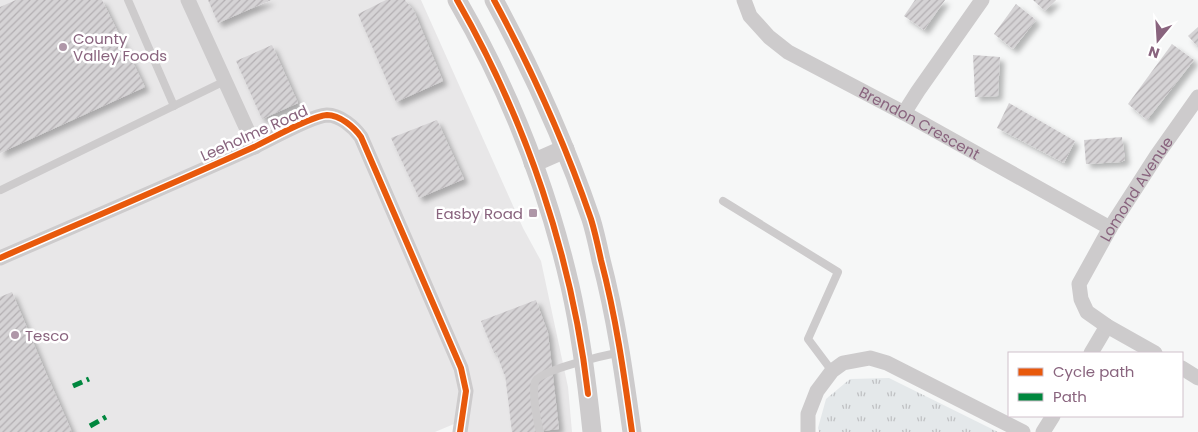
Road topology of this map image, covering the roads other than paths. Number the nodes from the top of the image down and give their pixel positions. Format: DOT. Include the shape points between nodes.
graph roads {
  1 [pos="128,0"];
  2 [pos="188,0"];
  3 [pos="457,0"];
  4 [pos="494,0"];
  5 [pos="744,0"];
  6 [pos="982,0"];
  7 [pos="225,81"];
  8 [pos="1198,97"];
  9 [pos="174,106"];
  10 [pos="904,113"];
  11 [pos="255,147"];
  12 [pos="565,149"];
  13 [pos="533,164"];
  14 [pos="0,190"];
  15 [pos="723,201"];
  16 [pos="1110,228"];
  17 [pos="0,258"];
  18 [pos="1107,326"];
  19 [pos="621,352"];
  20 [pos="1092,352"];
  21 [pos="1153,352"];
  22 [pos="584,360"];
  23 [pos="1183,369"];
  24 [pos="832,371"];
  25 [pos="1198,378"];
  26 [pos="1052,417"];
  27 [pos="460,432"];
  28 [pos="540,432"];
  29 [pos="592,432"];
  30 [pos="632,432"];
  31 [pos="808,432"];
  32 [pos="1023,432"];
  33 [pos="1043,432"];
  1 -- 9 [label="lane"];
  2 -- 7 [label="street"];
  3 -- 13 [label="street" via="503,90"];
  4 -- 12 [label="street" via="525,59"];
  5 -- 10 [label="street, Brendon Crescent" via="750,16 788,52"];
  6 -- 10 [label="street"];
  7 -- 9 [label="lane"];
  7 -- 11 [label="street"];
  8 -- 16 [label="street, Lomond Avenue"];
  9 -- 14 [label="lane"];
  10 -- 16 [label="street, Brendon Crescent"];
  11 -- 17 [label="street, Leeholme Road"];
  11 -- 27 [label="street, Leeholme Road" via="314,118 328,115 354,127 461,368 466,391"];
  12 -- 13 [label="street"];
  12 -- 19 [label="street" via="591,220"];
  13 -- 22 [label="street" via="568,278"];
  15 -- 24 [label="lane" via="838,272 808,339"];
  16 -- 18 [label="street, Lomond Avenue" via="1079,284 1087,312"];
  18 -- 20 [label="street"];
  18 -- 21 [label="street"];
  19 -- 22 [label="lane"];
  19 -- 30 [label="street"];
  22 -- 28 [label="lane" via="540,376 535,382 535,413"];
  22 -- 29 [label="street"];
  23 -- 25 [label="street"];
  24 -- 31 [label="street" via="817,391 808,414"];
  24 -- 32 [label="street" via="843,363 870,358 887,363"];
  26 -- 33 [label="street"];
}
